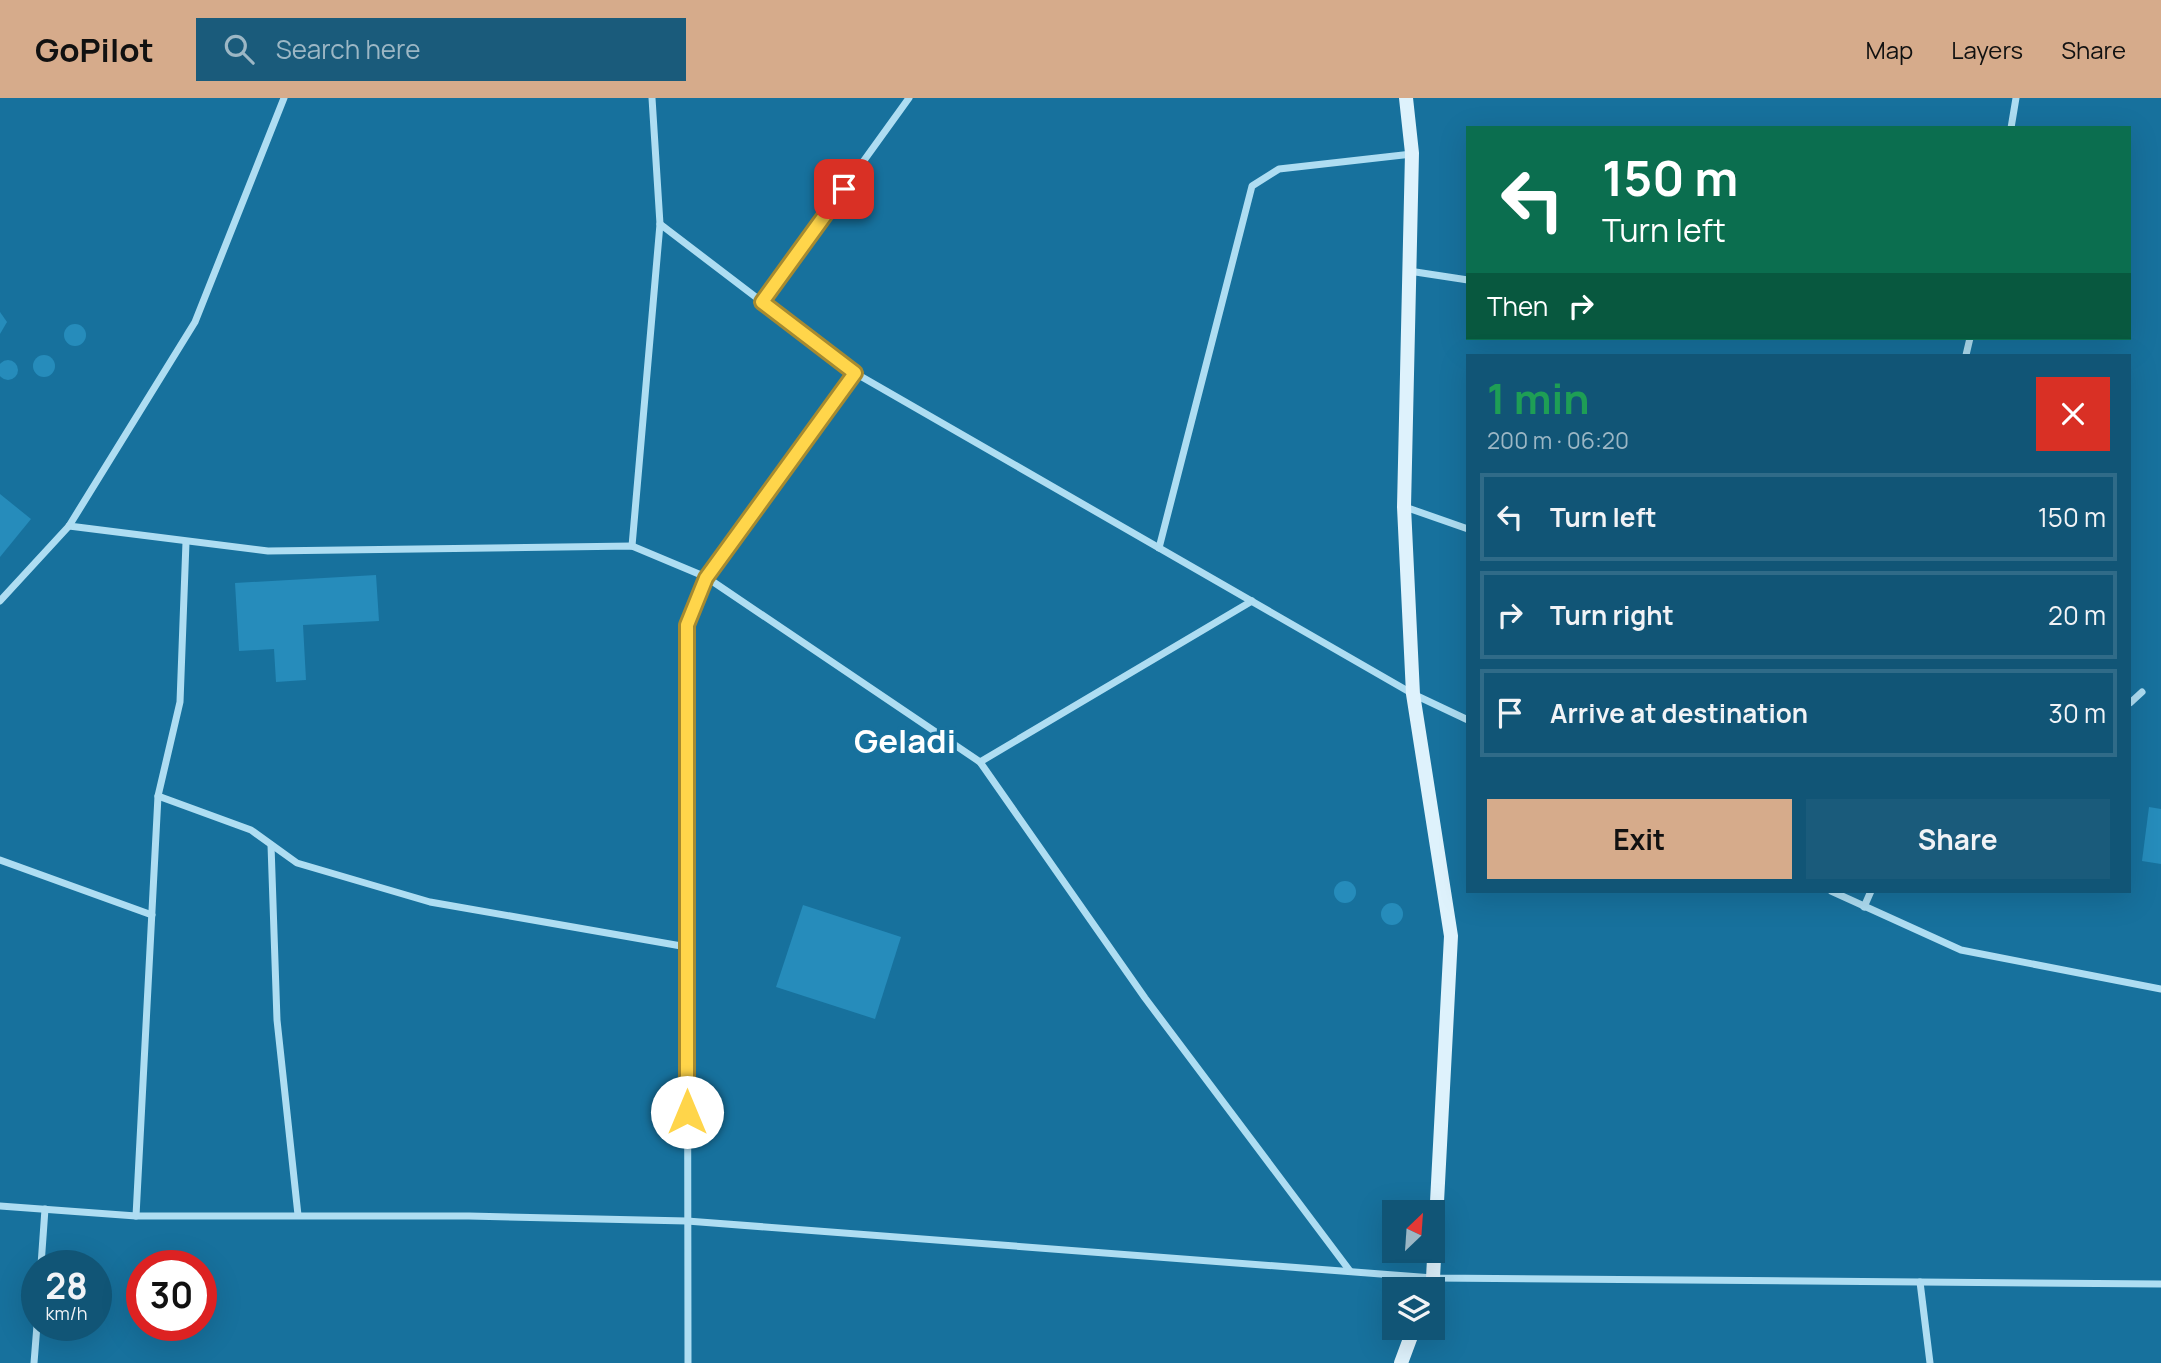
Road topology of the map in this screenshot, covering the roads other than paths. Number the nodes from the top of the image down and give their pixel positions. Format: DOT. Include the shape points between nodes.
graph roads {
  1 [pos="284,98"];
  2 [pos="652,98"];
  3 [pos="909,98"];
  4 [pos="1406,98"];
  5 [pos="2016,98"];
  6 [pos="2011,126"];
  7 [pos="1412,153"];
  8 [pos="660,224"];
  9 [pos="1409,271"];
  10 [pos="1466,280"];
  11 [pos="762,302"];
  12 [pos="855,373"];
  13 [pos="1405,507"];
  14 [pos="69,526"];
  15 [pos="1466,528"];
  16 [pos="186,542"];
  17 [pos="632,546"];
  18 [pos="1159,548"];
  19 [pos="706,578"];
  20 [pos="0,601"];
  21 [pos="1252,601"];
  22 [pos="2143,692"];
  23 [pos="1413,694"];
  24 [pos="2131,702"];
  25 [pos="1466,719"];
  26 [pos="980,762"];
  27 [pos="158,796"];
  28 [pos="271,845"];
  29 [pos="0,860"];
  30 [pos="1835,893"];
  31 [pos="1870,893"];
  32 [pos="1864,907"];
  33 [pos="152,915"];
  34 [pos="687,947"];
  35 [pos="2161,989"];
  36 [pos="0,1206"];
  37 [pos="45,1209"];
  38 [pos="299,1215"];
  39 [pos="136,1216"];
  40 [pos="687,1221"];
  41 [pos="42,1250"];
  42 [pos="1350,1271"];
  43 [pos="1387,1277"];
  44 [pos="1431,1277"];
  45 [pos="1920,1282"];
  46 [pos="1445,1284"];
  47 [pos="2161,1284"];
  48 [pos="1410,1340"];
  49 [pos="36,1341"];
  50 [pos="34,1363"];
  51 [pos="688,1363"];
  52 [pos="1401,1363"];
  53 [pos="1930,1363"];
  1 -- 14 [label="street" via="195,322"];
  2 -- 8 [label="street"];
  3 -- 11 [label="street"];
  4 -- 7 [label="street"];
  5 -- 6 [label="street"];
  7 -- 9 [label="street"];
  7 -- 18 [label="street" via="1279,169 1252,186"];
  8 -- 11 [label="street"];
  8 -- 17 [label="street"];
  9 -- 10 [label="street"];
  9 -- 13 [label="street"];
  11 -- 12 [label="street"];
  12 -- 18 [label="street"];
  12 -- 19 [label="street"];
  13 -- 15 [label="street"];
  13 -- 23 [label="street"];
  14 -- 16 [label="street"];
  14 -- 20 [label="street"];
  16 -- 17 [label="street" via="268,551"];
  16 -- 27 [label="street" via="180,702"];
  17 -- 19 [label="street"];
  18 -- 21 [label="street"];
  19 -- 26 [label="street"];
  19 -- 34 [label="street" via="687,625"];
  21 -- 23 [label="street"];
  21 -- 26 [label="street"];
  22 -- 24 [label="street"];
  23 -- 25 [label="street"];
  23 -- 44 [label="street" via="1451,936"];
  26 -- 42 [label="street" via="1145,998"];
  27 -- 28 [label="street" via="251,831"];
  27 -- 33 [label="street"];
  28 -- 34 [label="street" via="296,863 430,902"];
  28 -- 38 [label="street" via="277,1020"];
  29 -- 33 [label="street"];
  30 -- 32 [label="street"];
  31 -- 32 [label="street"];
  32 -- 35 [label="street" via="1961,950"];
  33 -- 39 [label="street"];
  34 -- 40 [label="street"];
  36 -- 37 [label="street"];
  37 -- 39 [label="street"];
  37 -- 41 [label="street"];
  38 -- 39 [label="street"];
  38 -- 40 [label="street"];
  40 -- 42 [label="street"];
  40 -- 51 [label="street"];
  42 -- 43 [label="street"];
  45 -- 46 [label="street"];
  45 -- 47 [label="street"];
  45 -- 53 [label="street"];
  48 -- 52 [label="street"];
  49 -- 50 [label="street"];
}
